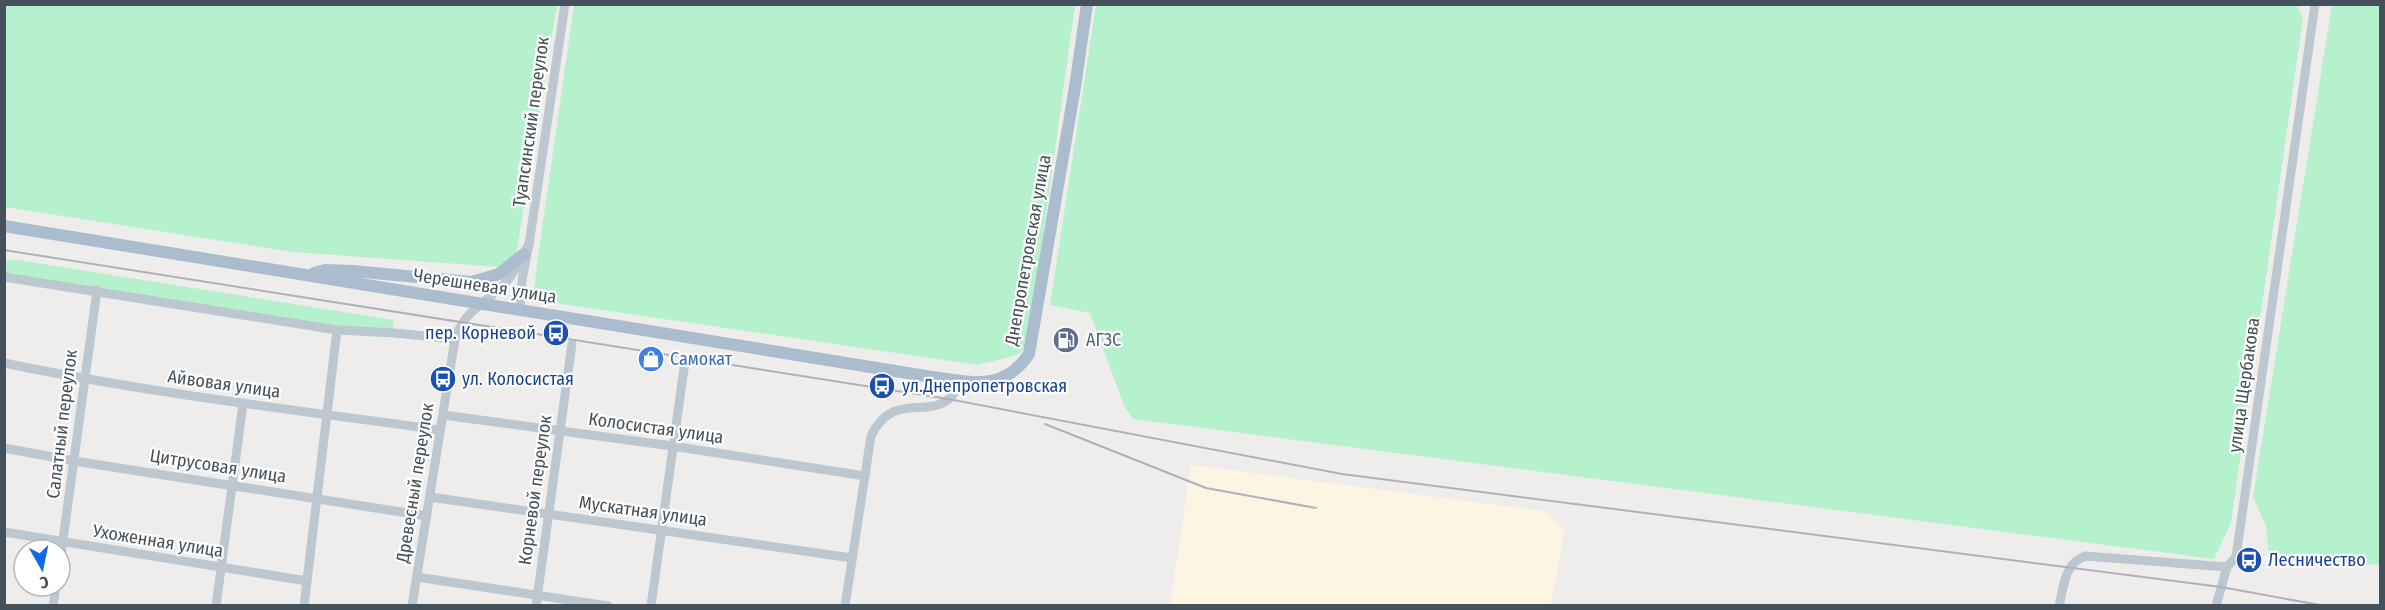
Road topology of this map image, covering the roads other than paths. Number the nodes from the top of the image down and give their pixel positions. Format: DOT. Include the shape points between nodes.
graph roads {
  1 [pos="565,4"];
  2 [pos="1087,4"];
  3 [pos="2315,4"];
  4 [pos="4,226"];
  5 [pos="527,249"];
  6 [pos="303,275"];
  7 [pos="4,277"];
  8 [pos="97,290"];
  9 [pos="481,305"];
  10 [pos="520,309"];
  11 [pos="337,330"];
  12 [pos="455,339"];
  13 [pos="572,344"];
  14 [pos="685,361"];
  15 [pos="4,363"];
  16 [pos="84,380"];
  17 [pos="959,380"];
  18 [pos="243,404"];
  19 [pos="327,415"];
  20 [pos="443,415"];
  21 [pos="440,430"];
  22 [pos="560,432"];
  23 [pos="672,447"];
  24 [pos="4,448"];
  25 [pos="74,461"];
  26 [pos="865,476"];
  27 [pos="230,485"];
  28 [pos="430,497"];
  29 [pos="318,498"];
  30 [pos="549,515"];
  31 [pos="426,516"];
  32 [pos="662,531"];
  33 [pos="4,532"];
  34 [pos="36,538"];
  35 [pos="64,538"];
  36 [pos="72,544"];
  37 [pos="852,558"];
  38 [pos="2227,567"];
  39 [pos="220,568"];
  40 [pos="417,577"];
  41 [pos="307,581"];
  42 [pos="537,601"];
  43 [pos="216,606"];
  44 [pos="304,606"];
  45 [pos="412,606"];
  46 [pos="608,606"];
  47 [pos="651,606"];
  48 [pos="845,606"];
  49 [pos="2059,606"];
  50 [pos="2216,606"];
  1 -- 5 [label="street, Туапсинский переулок"];
  2 -- 17 [label="main road, Днепропетровская улица" via="1029,354 1020,368 997,381"];
  3 -- 38 [label="street, улица Щербакова" via="2236,557"];
  4 -- 6 [label="main road, Черешневая улица"];
  5 -- 6 [label="main road" via="499,274 471,282 352,271 326,270"];
  5 -- 9 [label="street, Туапсинский переулок" via="509,279"];
  5 -- 10 [label="street, Туапсинский переулок"];
  6 -- 9 [label="main road, Черешневая улица"];
  7 -- 8 [label="street"];
  8 -- 11 [label="street"];
  8 -- 16 [label="street, Салатный переулок"];
  9 -- 10 [label="main road, Черешневая улица"];
  9 -- 12 [label="street, Древесный переулок" via="460,323"];
  10 -- 17 [label="main road, Черешневая улица"];
  11 -- 12 [label="street"];
  11 -- 19 [label="street"];
  12 -- 20 [label="street, Древесный переулок"];
  13 -- 22 [label="street, Корневой переулок"];
  14 -- 23 [label="street"];
  15 -- 16 [label="street, Айвовая улица"];
  16 -- 18 [label="street, Айвовая улица"];
  16 -- 25 [label="street, Салатный переулок"];
  17 -- 26 [label="street" via="952,396 938,405 904,408 877,422"];
  18 -- 19 [label="street, Айвовая улица"];
  18 -- 27 [label="street"];
  19 -- 21 [label="street, Айвовая улица"];
  19 -- 29 [label="street"];
  20 -- 21 [label="street, Древесный переулок"];
  20 -- 22 [label="street, Колосистая улица"];
  21 -- 28 [label="street, Древесный переулок"];
  22 -- 23 [label="street, Колосистая улица"];
  22 -- 30 [label="street, Корневой переулок"];
  23 -- 26 [label="street, Колосистая улица"];
  23 -- 32 [label="street"];
  24 -- 25 [label="street, Цитрусовая улица"];
  25 -- 27 [label="street, Цитрусовая улица"];
  25 -- 35 [label="street, Салатный переулок"];
  26 -- 37 [label="street"];
  27 -- 29 [label="street, Цитрусовая улица"];
  27 -- 39 [label="street"];
  28 -- 30 [label="street, Мускатная улица"];
  28 -- 31 [label="street, Древесный переулок"];
  29 -- 31 [label="street, Цитрусовая улица"];
  29 -- 41 [label="street"];
  30 -- 32 [label="street, Мускатная улица"];
  30 -- 42 [label="street, Корневой переулок"];
  31 -- 40 [label="street, Древесный переулок"];
  32 -- 37 [label="street, Мускатная улица"];
  32 -- 47 [label="street"];
  33 -- 34 [label="street, Ухоженная улица"];
  36 -- 39 [label="street, Ухоженная улица"];
  37 -- 48 [label="street"];
  38 -- 49 [label="street" via="2085,556 2074,560 2068,568"];
  38 -- 50 [label="street, улица Щербакова"];
  39 -- 41 [label="street, Ухоженная улица"];
  39 -- 43 [label="street"];
  40 -- 42 [label="street"];
  40 -- 45 [label="street, Древесный переулок"];
  41 -- 44 [label="street"];
  42 -- 46 [label="street"];
}
